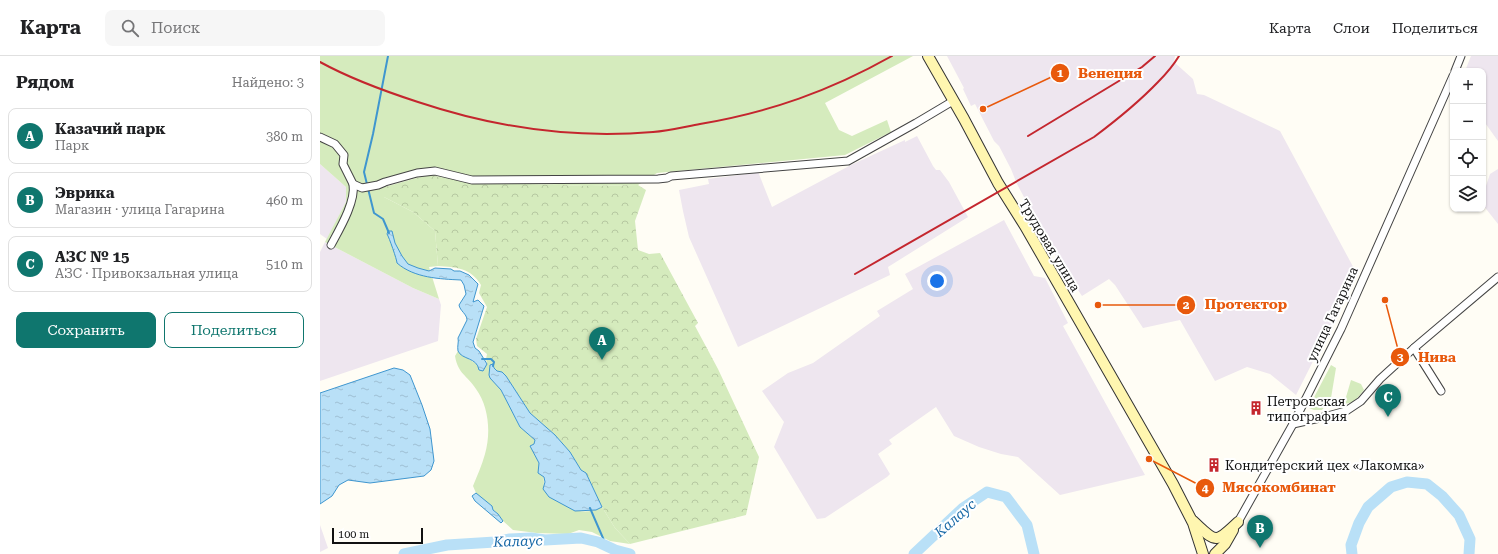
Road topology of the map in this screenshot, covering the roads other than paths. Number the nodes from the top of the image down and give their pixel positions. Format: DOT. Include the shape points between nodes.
graph roads {
  1 [pos="928,56"];
  2 [pos="1461,56"];
  3 [pos="1456,68"];
  4 [pos="1450,83"];
  5 [pos="953,101"];
  6 [pos="320,137"];
  7 [pos="353,184"];
  8 [pos="331,245"];
  9 [pos="1498,277"];
  10 [pos="1414,348"];
  11 [pos="1441,391"];
  12 [pos="1293,424"];
  13 [pos="1191,519"];
  14 [pos="1238,522"];
  15 [pos="1225,544"];
  16 [pos="1204,554"];
  17 [pos="1215,554"];
  18 [pos="1222,554"];
  1 -- 5 [label="main road, Трудовая улица"];
  2 -- 3 [label="street"];
  4 -- 12 [label="street, улица Гагарина" via="1357,295"];
  5 -- 7 [label="street" via="848,161 658,179 472,180 435,171 417,173 362,188"];
  5 -- 13 [label="main road, Трудовая улица" via="1138,420"];
  6 -- 7 [label="street" via="335,144 344,155 343,164"];
  7 -- 8 [label="street" via="354,190 349,205"];
  9 -- 10 [label="street"];
  10 -- 11 [label="street"];
  10 -- 12 [label="street" via="1380,379 1361,401 1346,410"];
  12 -- 14 [label="street, улица Гагарина"];
  13 -- 14 [label="main road" via="1210,537 1218,538"];
  13 -- 16 [label="main road, Трудовая улица"];
  14 -- 15 [label="main road, улица Гагарина"];
  15 -- 17 [label="main road, улица Гагарина"];
  15 -- 18 [label="main road"];
}
